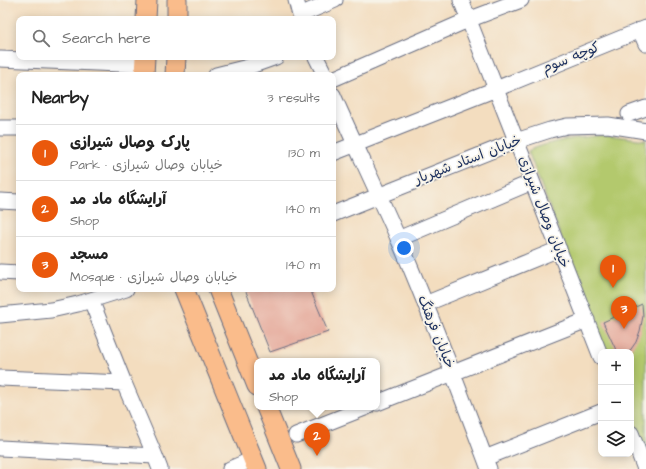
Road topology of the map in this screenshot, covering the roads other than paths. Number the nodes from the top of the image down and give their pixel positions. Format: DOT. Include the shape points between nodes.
graph roads {
  1 [pos="147,0"];
  2 [pos="177,0"];
  3 [pos="296,0"];
  4 [pos="335,0"];
  5 [pos="461,0"];
  6 [pos="521,0"];
  7 [pos="146,16"];
  8 [pos="177,16"];
  9 [pos="301,16"];
  10 [pos="303,16"];
  11 [pos="468,20"];
  12 [pos="644,34"];
  13 [pos="0,59"];
  14 [pos="176,60"];
  15 [pos="268,60"];
  16 [pos="317,60"];
  17 [pos="144,66"];
  18 [pos="102,69"];
  19 [pos="175,72"];
  20 [pos="228,72"];
  21 [pos="323,72"];
  22 [pos="336,78"];
  23 [pos="496,89"];
  24 [pos="336,101"];
  25 [pos="646,108"];
  26 [pos="629,114"];
  27 [pos="0,128"];
  28 [pos="16,128"];
  29 [pos="646,131"];
  30 [pos="516,141"];
  31 [pos="354,144"];
  32 [pos="336,152"];
  33 [pos="532,182"];
  34 [pos="379,196"];
  35 [pos="0,201"];
  36 [pos="16,202"];
  37 [pos="336,213"];
  38 [pos="398,239"];
  39 [pos="559,249"];
  40 [pos="0,272"];
  41 [pos="16,273"];
  42 [pos="116,292"];
  43 [pos="185,292"];
  44 [pos="219,292"];
  45 [pos="91,300"];
  46 [pos="425,304"];
  47 [pos="0,315"];
  48 [pos="587,320"];
  49 [pos="598,349"];
  50 [pos="453,373"];
  51 [pos="0,378"];
  52 [pos="254,379"];
  53 [pos="124,383"];
  54 [pos="380,402"];
  55 [pos="267,410"];
  56 [pos="359,410"];
  57 [pos="598,413"];
  58 [pos="296,435"];
  59 [pos="634,441"];
  60 [pos="0,448"];
  61 [pos="158,462"];
  62 [pos="487,463"];
  63 [pos="255,464"];
  64 [pos="230,469"];
  65 [pos="291,469"];
  66 [pos="644,469"];
  1 -- 7 [label="main road"];
  2 -- 8 [label="main road"];
  3 -- 9 [label="street"];
  4 -- 10 [label="street"];
  5 -- 11 [label="street, خیابان وصال شیرازی"];
  6 -- 11 [label="street"];
  11 -- 22 [label="street"];
  11 -- 23 [label="street, خیابان وصال شیرازی"];
  12 -- 23 [label="street, کوچه سوم"];
  13 -- 18 [label="street"];
  14 -- 19 [label="main road"];
  15 -- 20 [label="street"];
  16 -- 21 [label="street"];
  17 -- 18 [label="street"];
  23 -- 30 [label="street, خیابان وصال شیرازی"];
  23 -- 31 [label="street, کوچه سوم"];
  24 -- 31 [label="street, خیابان فرهنگ"];
  25 -- 26 [label="street"];
  27 -- 28 [label="street"];
  29 -- 30 [label="street, خیابان استاد شهریار" via="608,125 567,126"];
  30 -- 33 [label="street, خیابان وصال شیرازی"];
  30 -- 34 [label="street, خیابان استاد شهریار"];
  31 -- 32 [label="street, کوچه سوم"];
  31 -- 34 [label="street, خیابان فرهنگ"];
  33 -- 38 [label="street"];
  33 -- 39 [label="street, خیابان وصال شیرازی"];
  34 -- 37 [label="street, خیابان استاد شهریار"];
  34 -- 38 [label="street, خیابان فرهنگ"];
  35 -- 36 [label="street"];
  38 -- 46 [label="street, خیابان فرهنگ"];
  39 -- 46 [label="street"];
  39 -- 48 [label="street, خیابان وصال شیرازی"];
  40 -- 41 [label="street"];
  42 -- 45 [label="street"];
  43 -- 63 [label="main road"];
  44 -- 52 [label="main road"];
  45 -- 47 [label="street" via="50,310"];
  45 -- 53 [label="street"];
  46 -- 50 [label="street, خیابان فرهنگ"];
  48 -- 49 [label="street, خیابان وصال شیرازی"];
  48 -- 50 [label="street"];
  50 -- 54 [label="street"];
  50 -- 62 [label="street, خیابان فرهنگ"];
  51 -- 53 [label="street"];
  53 -- 61 [label="street"];
  55 -- 65 [label="main road"];
  56 -- 58 [label="street"];
  57 -- 62 [label="street"];
  59 -- 66 [label="street"];
  60 -- 61 [label="street"];
  63 -- 64 [label="street"];
}
